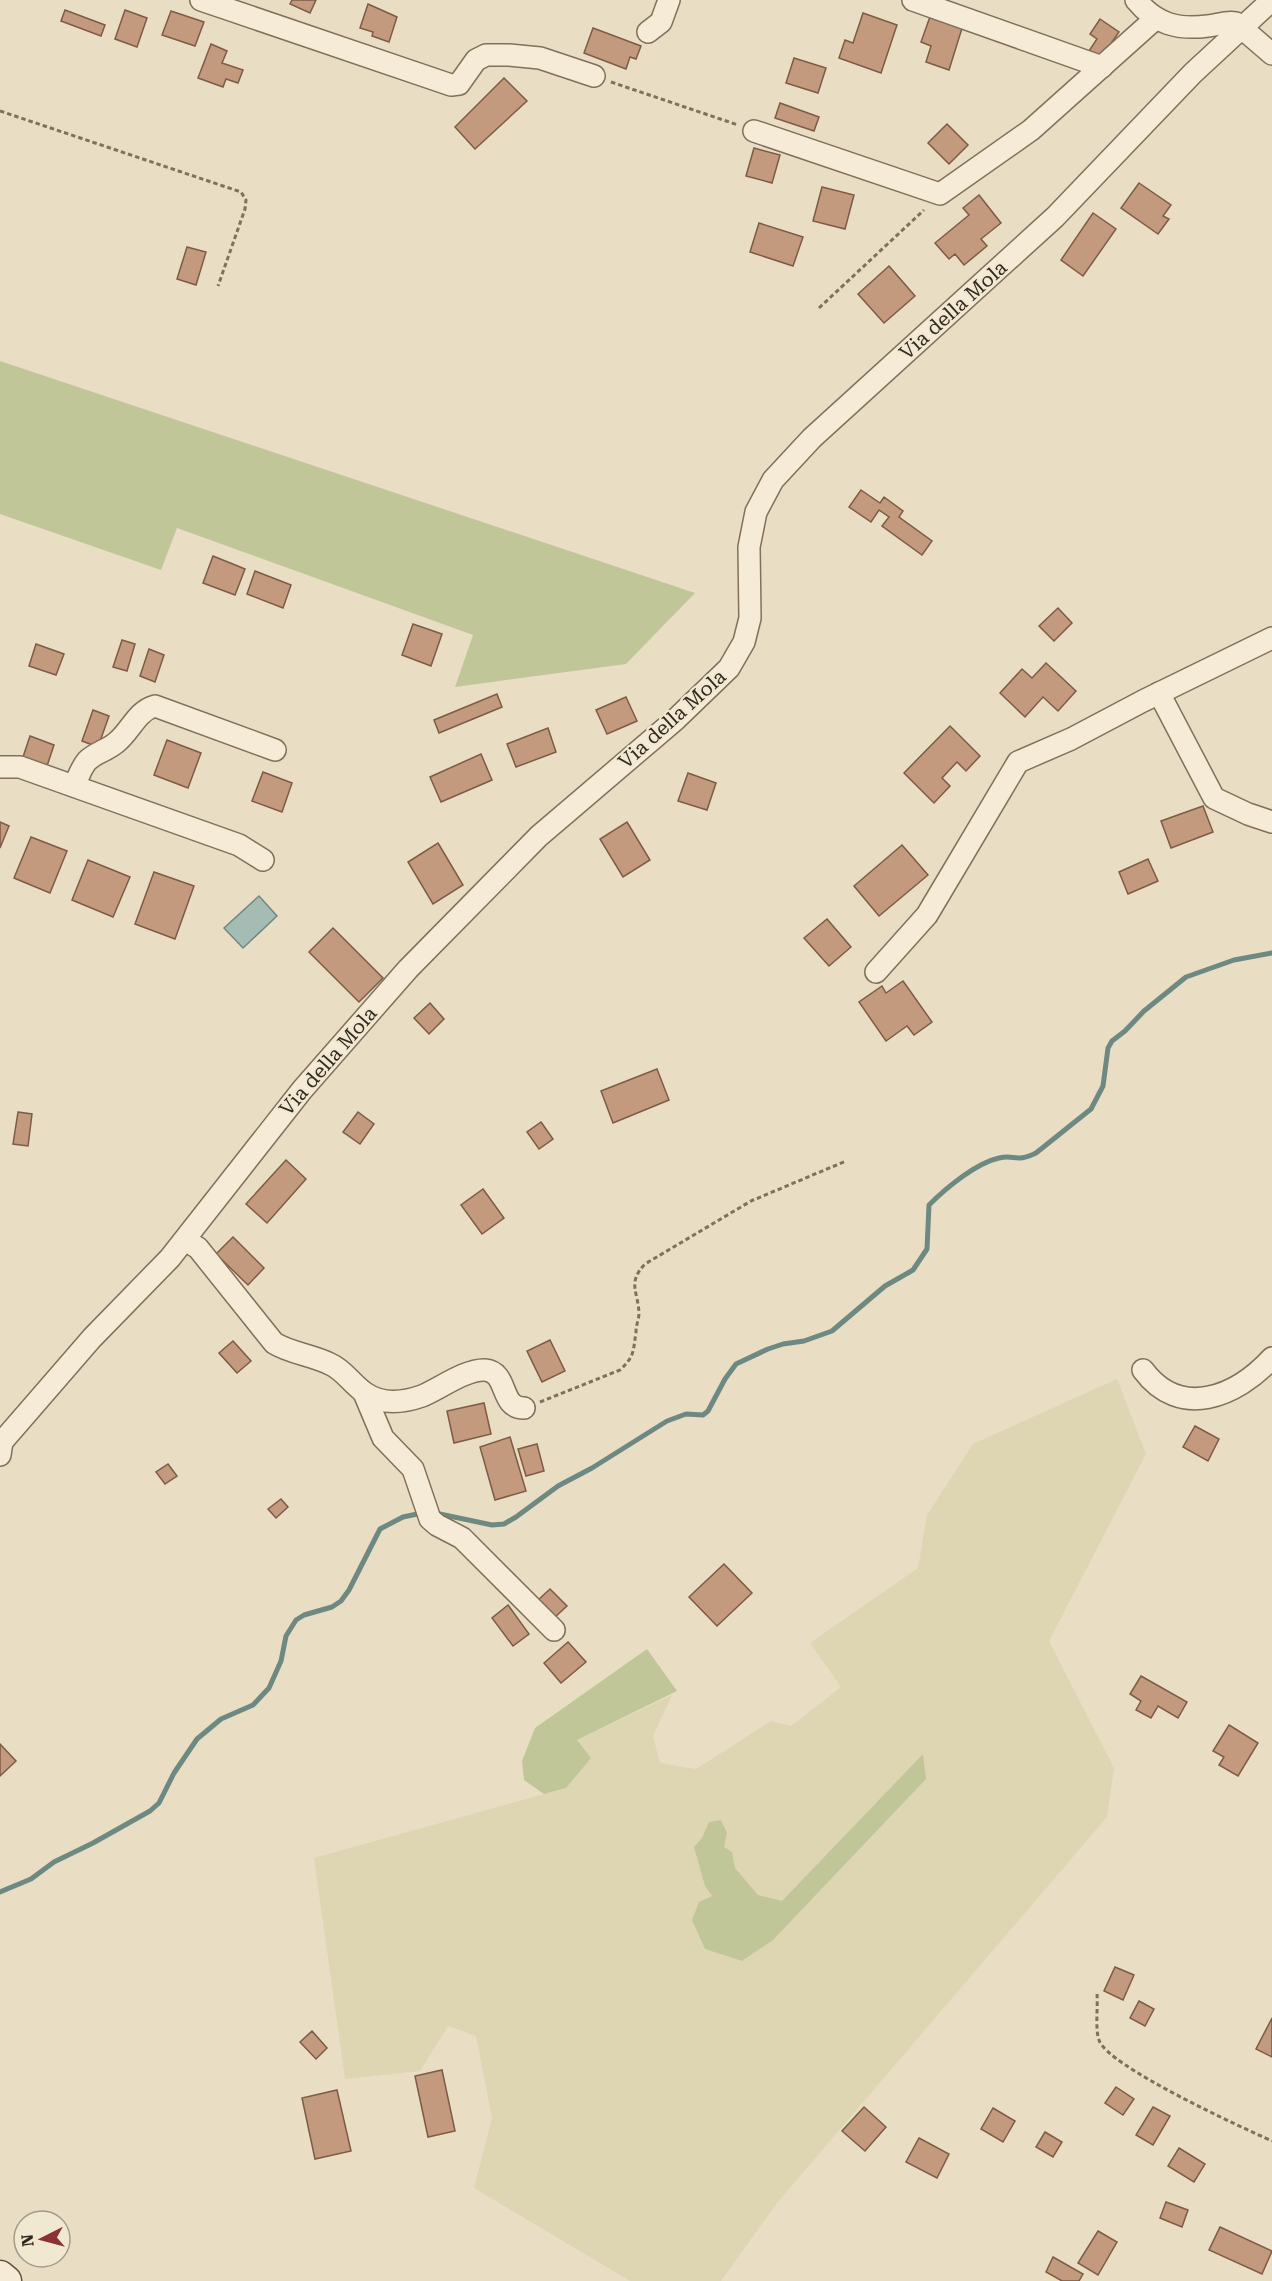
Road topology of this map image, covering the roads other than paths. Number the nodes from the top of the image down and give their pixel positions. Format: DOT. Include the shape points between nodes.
graph roads {
  1 [pos="201,0"];
  2 [pos="669,0"];
  3 [pos="913,0"];
  4 [pos="1136,0"];
  5 [pos="1272,0"];
  6 [pos="1155,19"];
  7 [pos="1242,27"];
  8 [pos="648,32"];
  9 [pos="1272,54"];
  10 [pos="1102,67"];
  11 [pos="594,76"];
  12 [pos="754,130"];
  13 [pos="1272,638"];
  14 [pos="1159,693"];
  15 [pos="274,750"];
  16 [pos="0,767"];
  17 [pos="74,786"];
  18 [pos="1272,822"];
  19 [pos="263,860"];
  20 [pos="876,972"];
  21 [pos="185,1240"];
  22 [pos="1272,1358"];
  23 [pos="1143,1370"];
  24 [pos="364,1393"];
  25 [pos="524,1408"];
  26 [pos="1,1440"];
  27 [pos="554,1630"];
  28 [pos="0,2276"];
  29 [pos="6,2281"];
  1 -- 11 [label="street" via="451,85 459,84 477,58 486,55 540,58"];
  2 -- 8 [label="street" via="661,22"];
  3 -- 10 [label="street"];
  4 -- 6 [label="street"];
  5 -- 7 [label="street, Via della Mola"];
  6 -- 7 [label="street" via="1188,27 1229,22"];
  6 -- 10 [label="street"];
  7 -- 9 [label="street"];
  7 -- 21 [label="street, Via della Mola" via="1055,217 778,473 754,519 749,547 750,618 732,665 675,720 539,836 408,969 302,1090"];
  10 -- 12 [label="street" via="1031,130 940,194"];
  13 -- 14 [label="street"];
  14 -- 18 [label="street" via="1214,798"];
  14 -- 20 [label="street" via="1071,740 1018,762 927,915"];
  15 -- 17 [label="street" via="155,706 138,716 120,741 94,754"];
  16 -- 17 [label="street" via="20,767"];
  17 -- 19 [label="street" via="239,845"];
  21 -- 24 [label="street" via="198,1248 274,1343 337,1367"];
  21 -- 26 [label="street, Via della Mola"];
  22 -- 23 [label="street" via="1233,1388 1201,1400 1171,1394 1153,1384"];
  24 -- 25 [label="street" via="394,1403 406,1401 484,1370 499,1379 513,1406"];
  24 -- 27 [label="street" via="383,1438 413,1469 427,1512 437,1525 462,1538"];
  28 -- 29 [label="main road"];
}
